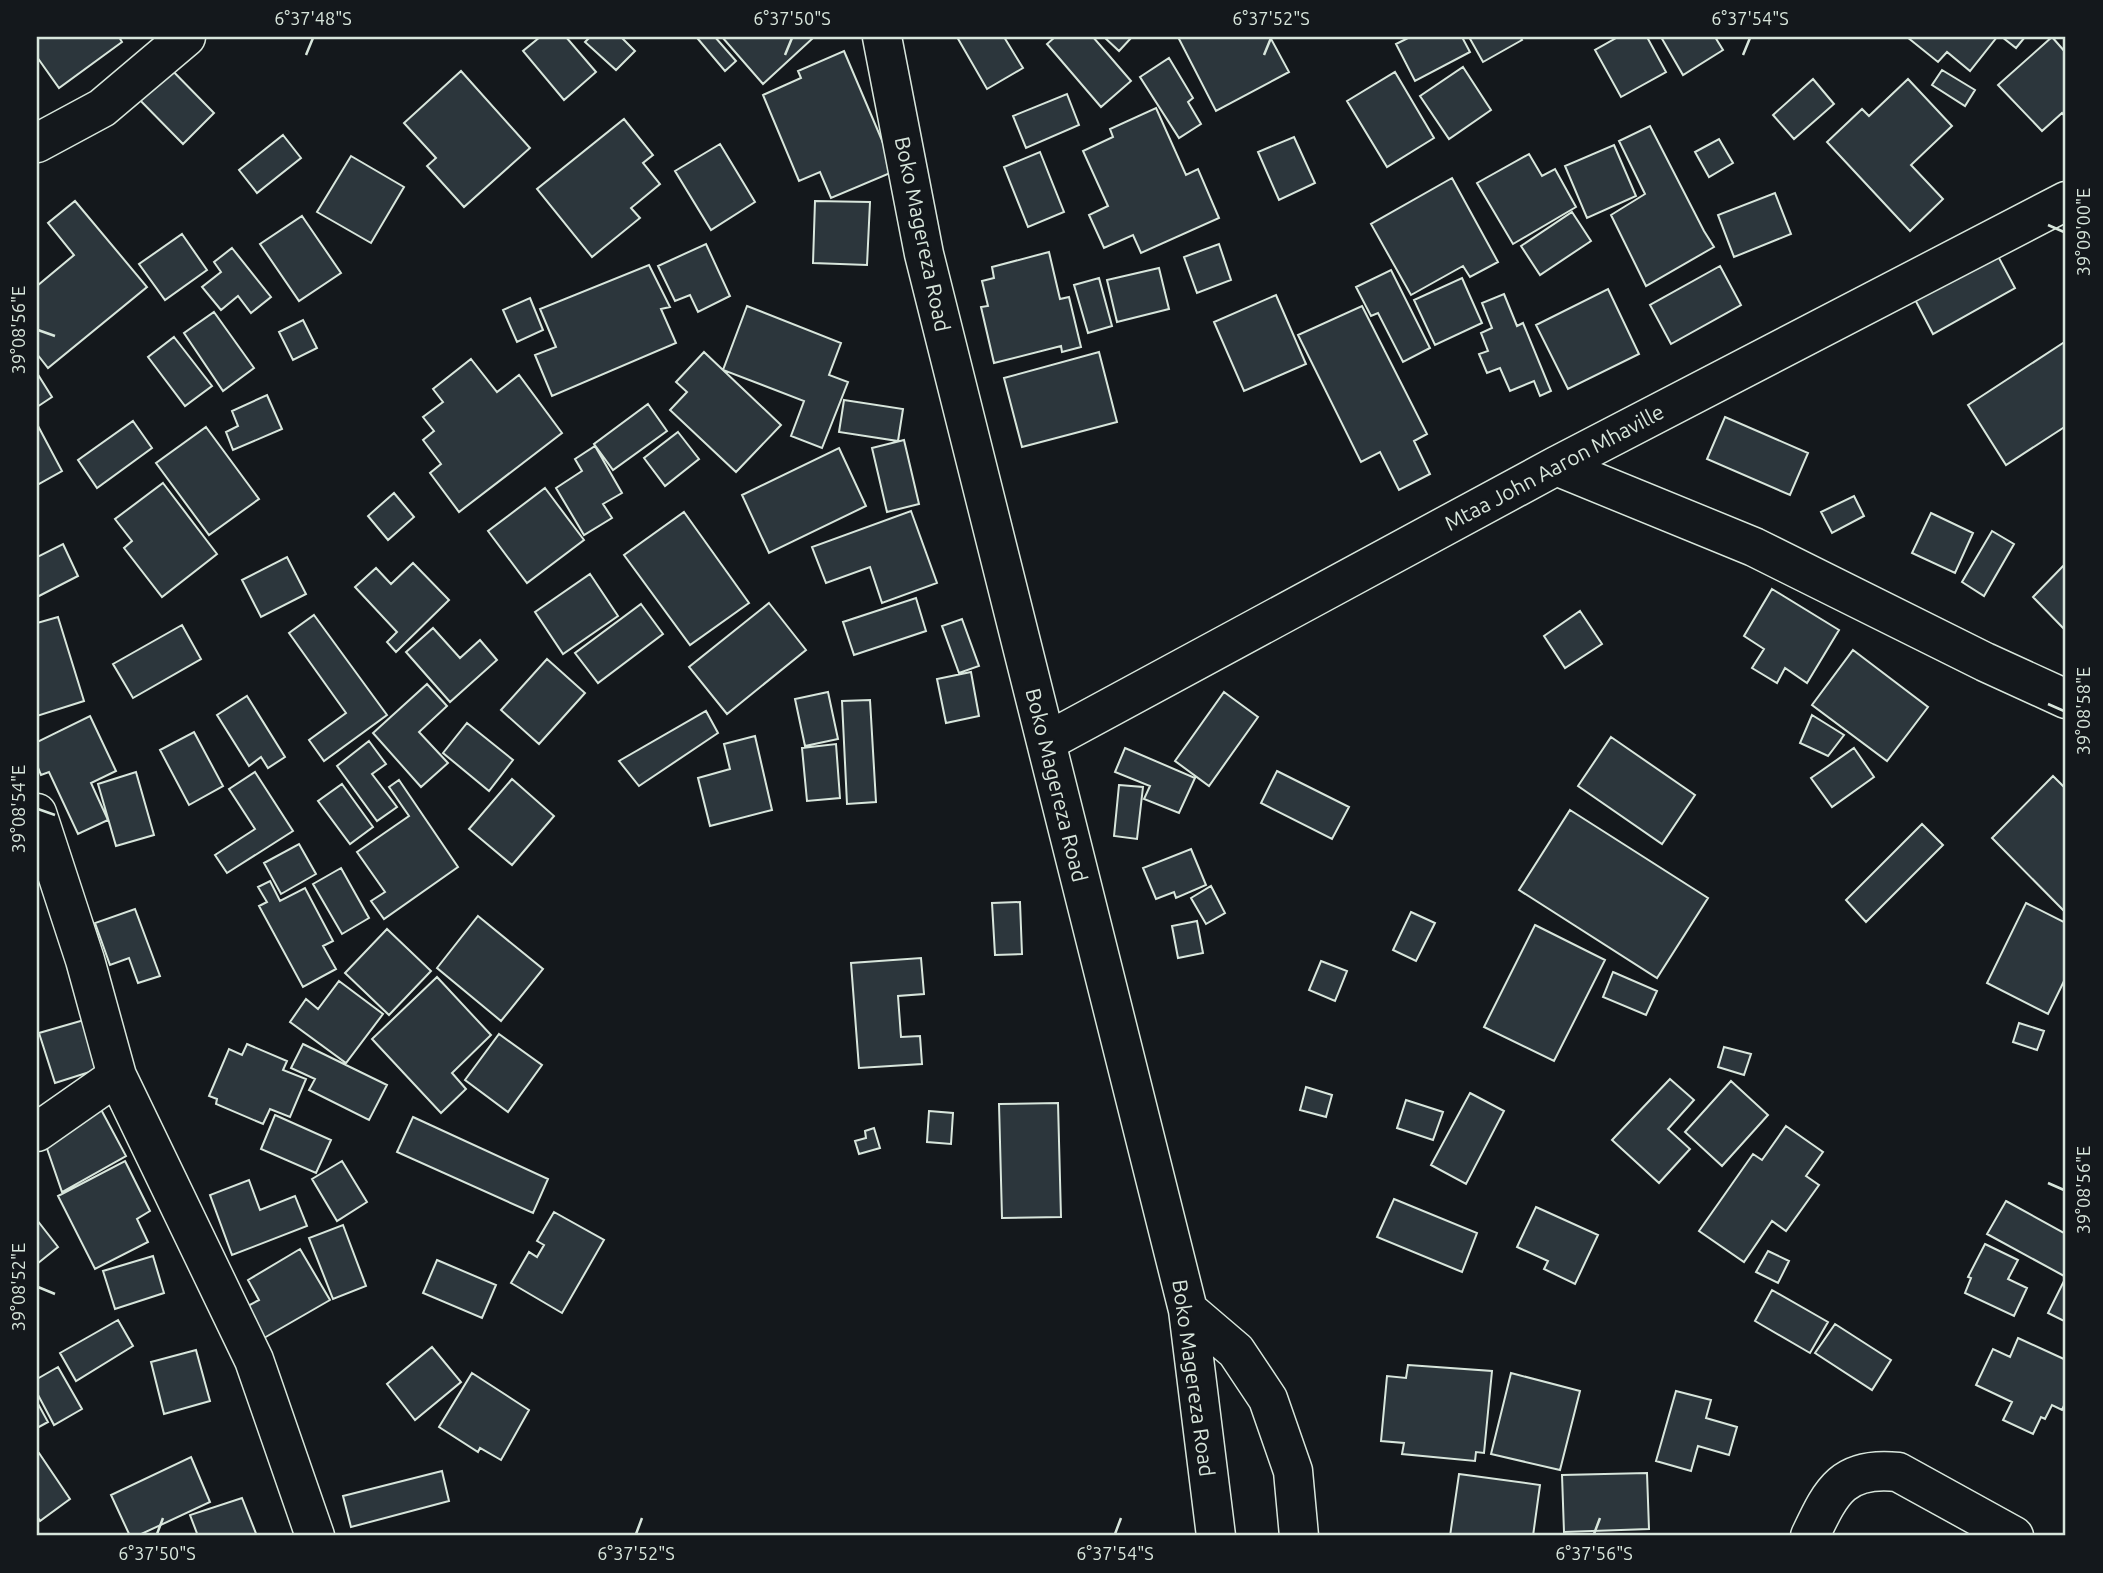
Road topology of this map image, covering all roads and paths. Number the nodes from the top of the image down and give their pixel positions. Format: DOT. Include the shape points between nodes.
graph roads {
  1 [pos="186,37"];
  2 [pos="883,37"];
  3 [pos="37,143"];
  4 [pos="2066,201"];
  5 [pos="1556,466"];
  6 [pos="2066,699"];
  7 [pos="1046,742"];
  8 [pos="37,813"];
  9 [pos="117,1076"];
  10 [pos="37,1132"];
  11 [pos="1188,1310"];
  12 [pos="315,1536"];
  13 [pos="1216,1536"];
  14 [pos="1299,1536"];
  15 [pos="1810,1536"];
  16 [pos="2014,1536"];
  1 -- 3 [label="street" via="102,108"];
  2 -- 7 [label="street, Boko Magereza Road" via="924,254"];
  4 -- 5 [label="street, Mtaa John Aaron Mhaville"];
  5 -- 6 [label="street" via="1754,547"];
  5 -- 7 [label="street, Mtaa John Aaron Mhaville"];
  7 -- 11 [label="street, Boko Magereza Road"];
  8 -- 9 [label="street"];
  9 -- 10 [label="street"];
  9 -- 12 [label="street" via="254,1360"];
  11 -- 13 [label="street, Boko Magereza Road"];
  11 -- 14 [label="street" via="1236,1351 1268,1399 1293,1471"];
  15 -- 16 [label="street" via="1829,1497 1842,1482 1878,1470 1898,1472"];
}
